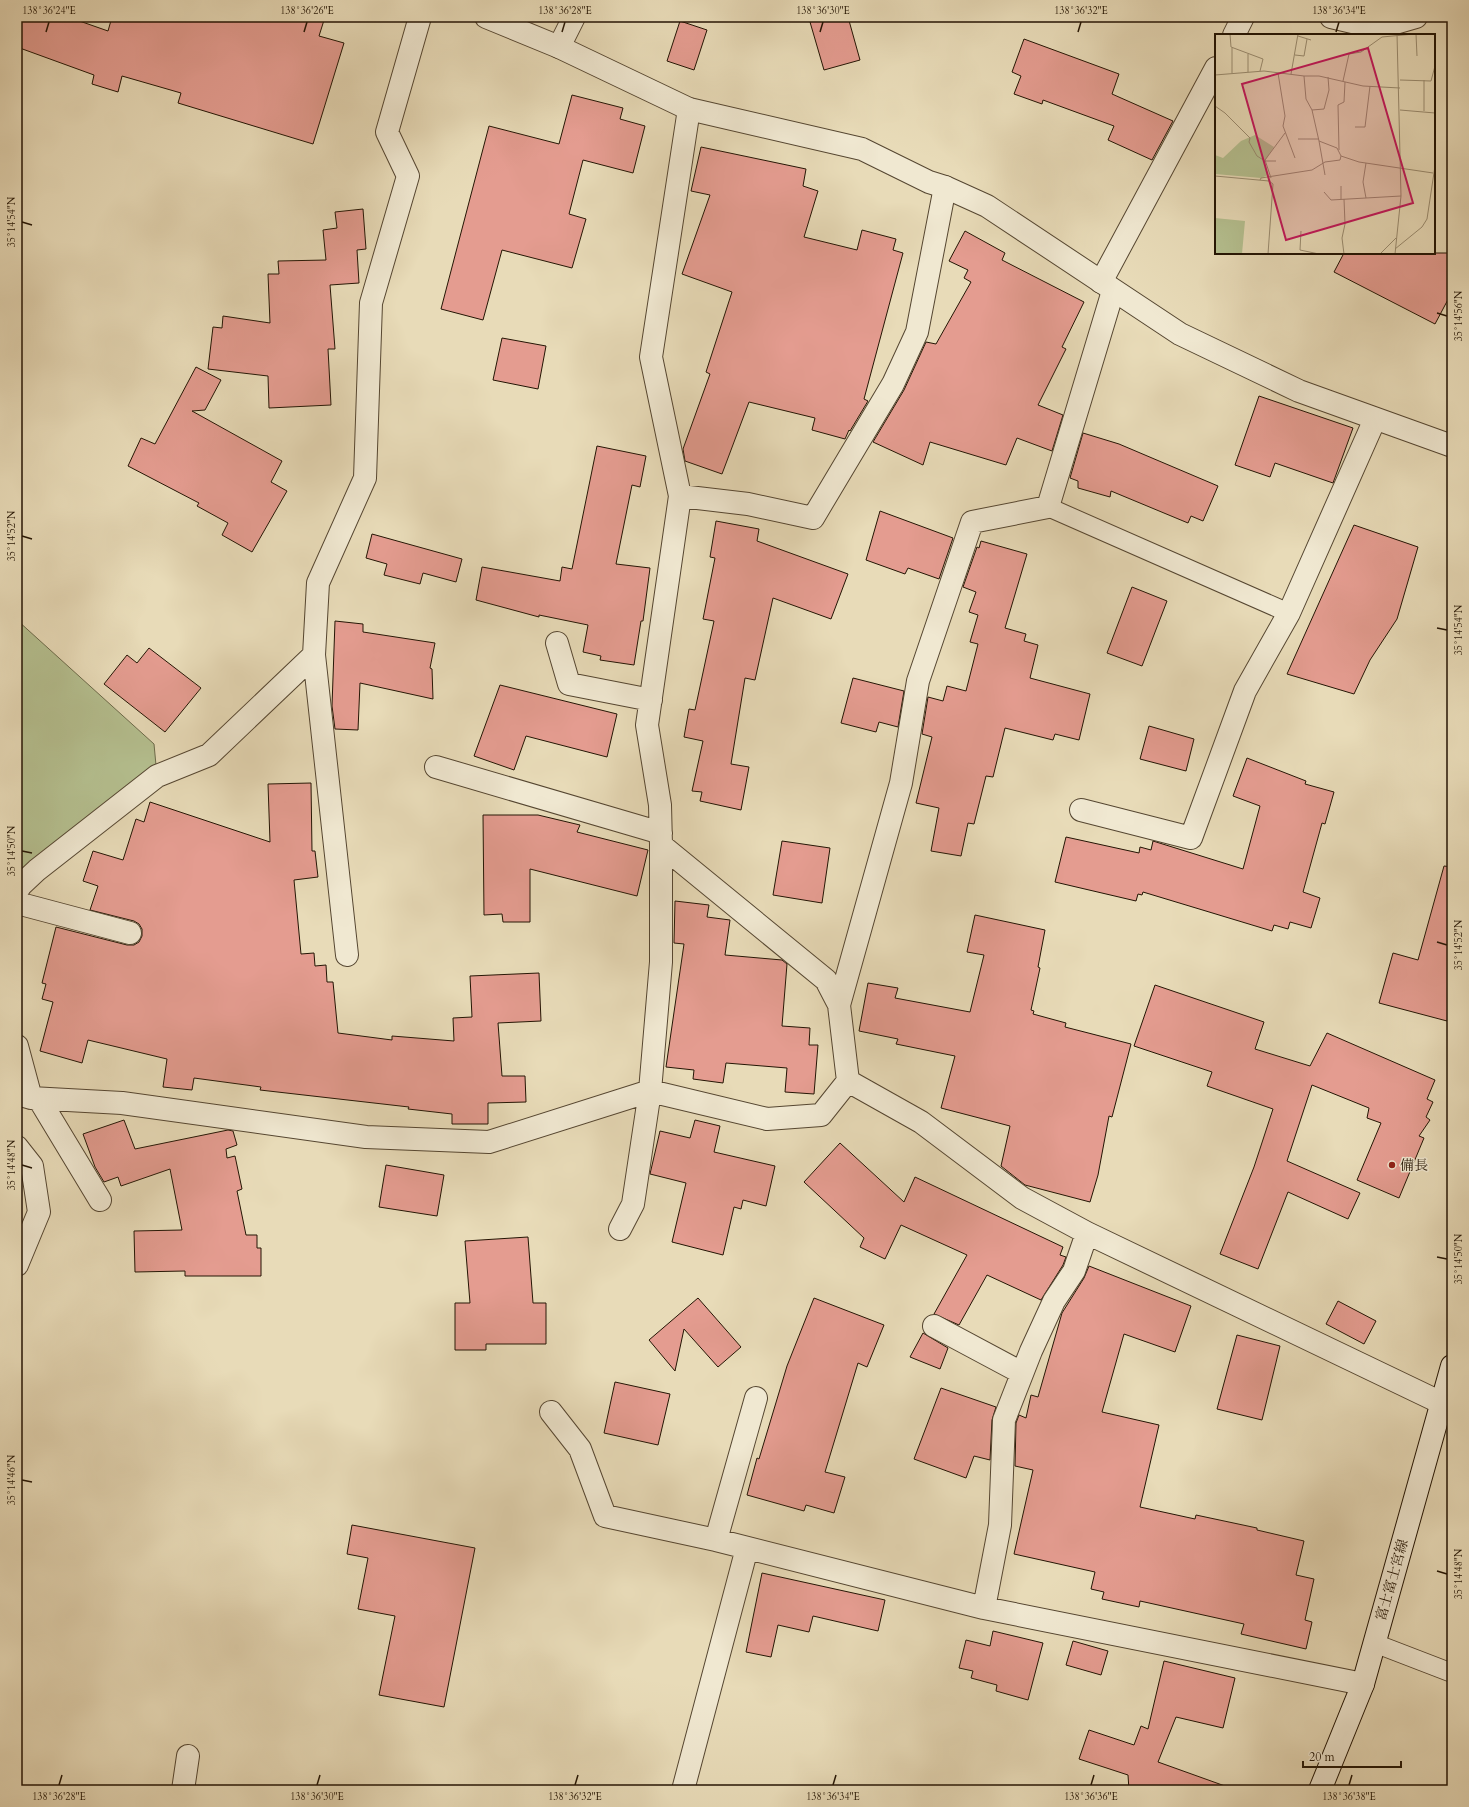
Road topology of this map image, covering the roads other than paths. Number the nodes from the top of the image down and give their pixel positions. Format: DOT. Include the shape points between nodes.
graph roads {
  1 [pos="420,17"];
  2 [pos="486,17"];
  3 [pos="574,17"];
  4 [pos="1243,17"];
  5 [pos="1331,17"];
  6 [pos="1416,17"];
  7 [pos="1234,34"];
  8 [pos="559,47"];
  9 [pos="1215,70"];
  10 [pos="689,109"];
  11 [pos="945,187"];
  12 [pos="1107,287"];
  13 [pos="1375,419"];
  14 [pos="1452,446"];
  15 [pos="680,496"];
  16 [pos="1048,507"];
  17 [pos="1289,612"];
  18 [pos="557,643"];
  19 [pos="314,655"];
  20 [pos="651,700"];
  21 [pos="436,767"];
  22 [pos="1081,810"];
  23 [pos="661,839"];
  24 [pos="17,891"];
  25 [pos="17,903"];
  26 [pos="130,933"];
  27 [pos="347,955"];
  28 [pos="839,1005"];
  29 [pos="17,1046"];
  30 [pos="848,1081"];
  31 [pos="650,1091"];
  32 [pos="29,1097"];
  33 [pos="17,1147"];
  34 [pos="100,1200"];
  35 [pos="620,1229"];
  36 [pos="1087,1233"];
  37 [pos="17,1265"];
  38 [pos="934,1326"];
  39 [pos="1452,1366"];
  40 [pos="1022,1373"];
  41 [pos="756,1398"];
  42 [pos="1447,1406"];
  43 [pos="551,1412"];
  44 [pos="716,1540"];
  45 [pos="747,1548"];
  46 [pos="984,1608"];
  47 [pos="1374,1643"];
  48 [pos="1452,1673"];
  49 [pos="1364,1684"];
  50 [pos="188,1756"];
  51 [pos="183,1790"];
  52 [pos="683,1790"];
  53 [pos="1320,1790"];
  1 -- 19 [label="street" via="387,132 408,176 371,303 365,478 318,583"];
  2 -- 8 [label="street"];
  3 -- 8 [label="street"];
  4 -- 7 [label="street"];
  5 -- 6 [label="street" via="1378,28"];
  8 -- 10 [label="street"];
  9 -- 12 [label="street"];
  10 -- 11 [label="street" via="862,149 929,182"];
  10 -- 15 [label="street" via="651,357"];
  11 -- 12 [label="street" via="987,206"];
  11 -- 15 [label="street" via="917,332 893,384 813,518 748,504"];
  12 -- 13 [label="street" via="1180,334 1299,391"];
  12 -- 16 [label="street"];
  13 -- 14 [label="street"];
  13 -- 17 [label="street"];
  15 -- 20 [label="street"];
  16 -- 17 [label="lane"];
  16 -- 28 [label="street" via="972,522 918,681 901,782"];
  17 -- 22 [label="street" via="1245,690 1191,838"];
  18 -- 20 [label="street" via="569,684"];
  19 -- 24 [label="street" via="209,754 157,776 37,870"];
  19 -- 27 [label="street"];
  20 -- 23 [label="street" via="647,725 660,805"];
  21 -- 23 [label="street"];
  23 -- 28 [label="street" via="826,980"];
  23 -- 31 [label="street" via="662,962"];
  25 -- 26 [label="street"];
  28 -- 30 [label="street"];
  29 -- 32 [label="street"];
  30 -- 31 [label="street" via="820,1115 767,1119"];
  30 -- 36 [label="street" via="922,1122 1022,1198"];
  31 -- 32 [label="street" via="489,1142 366,1137 122,1103"];
  31 -- 35 [label="street" via="633,1204"];
  32 -- 34 [label="street"];
  33 -- 37 [label="street" via="32,1166 39,1212"];
  36 -- 40 [label="street" via="1074,1271 1054,1301"];
  36 -- 42 [label="street"];
  38 -- 40 [label="street"];
  39 -- 42 [label="street, 富士富士宮線"];
  40 -- 46 [label="street" via="1004,1420 1000,1525"];
  41 -- 44 [label="street"];
  42 -- 47 [label="street, 富士富士宮線"];
  43 -- 44 [label="street" via="580,1449 605,1516"];
  44 -- 45 [label="street"];
  45 -- 46 [label="street"];
  45 -- 52 [label="street"];
  46 -- 49 [label="street"];
  47 -- 48 [label="lane"];
  47 -- 49 [label="street, 富士富士宮線"];
  49 -- 53 [label="street, 富士富士宮線"];
  50 -- 51 [label="street"];
}
